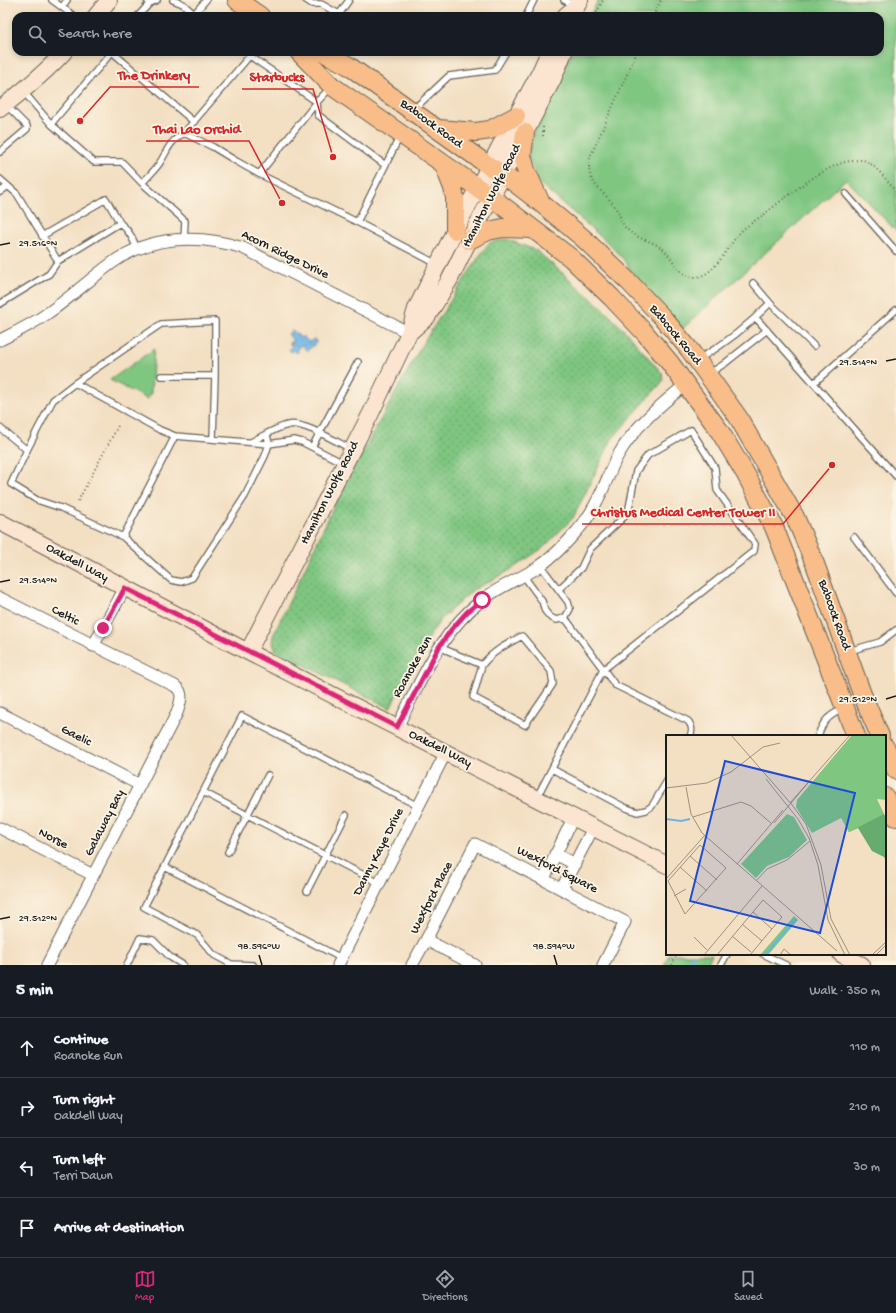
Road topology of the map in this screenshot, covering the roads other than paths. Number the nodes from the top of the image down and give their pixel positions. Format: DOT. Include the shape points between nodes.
graph roads {
  1 [pos="52,0"];
  2 [pos="67,0"];
  3 [pos="109,0"];
  4 [pos="157,0"];
  5 [pos="173,0"];
  6 [pos="206,0"];
  7 [pos="237,0"];
  8 [pos="306,0"];
  9 [pos="349,0"];
  10 [pos="534,0"];
  11 [pos="149,1"];
  12 [pos="62,7"];
  13 [pos="69,12"];
  14 [pos="99,12"];
  15 [pos="142,12"];
  16 [pos="190,12"];
  17 [pos="196,12"];
  18 [pos="254,12"];
  19 [pos="333,12"];
  20 [pos="340,12"];
  21 [pos="528,12"];
  22 [pos="60,56"];
  23 [pos="109,56"];
  24 [pos="117,56"];
  25 [pos="249,56"];
  26 [pos="254,56"];
  27 [pos="303,56"];
  28 [pos="330,56"];
  29 [pos="504,56"];
  30 [pos="546,56"];
  31 [pos="562,56"];
  32 [pos="332,86"];
  33 [pos="23,91"];
  34 [pos="317,102"];
  35 [pos="3,107"];
  36 [pos="413,111"];
  37 [pos="516,116"];
  38 [pos="194,122"];
  39 [pos="50,124"];
  40 [pos="439,129"];
  41 [pos="525,132"];
  42 [pos="184,133"];
  43 [pos="401,134"];
  44 [pos="0,152"];
  45 [pos="444,164"];
  46 [pos="385,165"];
  47 [pos="496,170"];
  48 [pos="259,174"];
  49 [pos="0,179"];
  50 [pos="142,183"];
  51 [pos="8,186"];
  52 [pos="0,192"];
  53 [pos="484,192"];
  54 [pos="846,194"];
  55 [pos="541,203"];
  56 [pos="357,222"];
  57 [pos="120,223"];
  58 [pos="533,229"];
  59 [pos="462,235"];
  60 [pos="42,236"];
  61 [pos="184,239"];
  62 [pos="137,249"];
  63 [pos="896,251"];
  64 [pos="58,261"];
  65 [pos="439,265"];
  66 [pos="753,283"];
  67 [pos="770,303"];
  68 [pos="0,304"];
  69 [pos="896,310"];
  70 [pos="756,318"];
  71 [pos="639,327"];
  72 [pos="767,330"];
  73 [pos="409,333"];
  74 [pos="0,340"];
  75 [pos="814,346"];
  76 [pos="358,362"];
  77 [pos="703,367"];
  78 [pos="161,376"];
  79 [pos="215,376"];
  80 [pos="75,382"];
  81 [pos="814,384"];
  82 [pos="685,385"];
  83 [pos="0,428"];
  84 [pos="319,433"];
  85 [pos="267,435"];
  86 [pos="175,436"];
  87 [pos="213,439"];
  88 [pos="251,442"];
  89 [pos="269,444"];
  90 [pos="312,447"];
  91 [pos="352,449"];
  92 [pos="27,450"];
  93 [pos="345,464"];
  94 [pos="896,476"];
  95 [pos="0,522"];
  96 [pos="123,537"];
  97 [pos="854,537"];
  98 [pos="815,564"];
  99 [pos="540,565"];
  100 [pos="793,573"];
  101 [pos="523,575"];
  102 [pos="896,585"];
  103 [pos="125,588"];
  104 [pos="559,589"];
  105 [pos="895,592"];
  106 [pos="0,598"];
  107 [pos="565,618"];
  108 [pos="896,630"];
  109 [pos="93,646"];
  110 [pos="439,647"];
  111 [pos="248,652"];
  112 [pos="847,652"];
  113 [pos="482,665"];
  114 [pos="603,670"];
  115 [pos="180,692"];
  116 [pos="846,707"];
  117 [pos="0,713"];
  118 [pos="397,727"];
  119 [pos="690,735"];
  120 [pos="818,735"];
  121 [pos="856,735"];
  122 [pos="880,735"];
  123 [pos="886,749"];
  124 [pos="446,752"];
  125 [pos="552,769"];
  126 [pos="896,770"];
  127 [pos="268,775"];
  128 [pos="666,783"];
  129 [pos="140,785"];
  130 [pos="203,792"];
  131 [pos="536,799"];
  132 [pos="418,806"];
  133 [pos="247,815"];
  134 [pos="346,815"];
  135 [pos="573,818"];
  136 [pos="0,828"];
  137 [pos="594,828"];
  138 [pos="475,844"];
  139 [pos="228,852"];
  140 [pos="555,854"];
  141 [pos="325,855"];
  142 [pos="575,864"];
  143 [pos="666,865"];
  144 [pos="165,867"];
  145 [pos="93,875"];
  146 [pos="544,879"];
  147 [pos="380,883"];
  148 [pos="562,888"];
  149 [pos="307,891"];
  150 [pos="426,940"];
  151 [pos="726,955"];
  152 [pos="765,955"];
  153 [pos="843,955"];
  154 [pos="340,962"];
  155 [pos="47,965"];
  156 [pos="127,965"];
  157 [pos="183,965"];
  158 [pos="253,965"];
  159 [pos="412,965"];
  160 [pos="475,965"];
  161 [pos="603,965"];
  162 [pos="721,965"];
  163 [pos="786,965"];
  164 [pos="862,965"];
  1 -- 12 [label="lane"];
  2 -- 12 [label="lane"];
  3 -- 14 [label="street"];
  4 -- 11 [label="lane"];
  5 -- 16 [label="lane"];
  6 -- 17 [label="lane"];
  7 -- 18 [label="main road"];
  8 -- 19 [label="lane" via="312,4 321,4"];
  9 -- 20 [label="lane"];
  10 -- 21 [label="lane"];
  11 -- 15 [label="lane"];
  12 -- 13 [label="lane"];
  22 -- 33 [label="street"];
  23 -- 39 [label="lane"];
  24 -- 38 [label="lane"];
  25 -- 38 [label="lane"];
  26 -- 34 [label="lane"];
  27 -- 32 [label="main road, Babcock Road"];
  28 -- 36 [label="main road, Babcock Road"];
  29 -- 36 [label="lane" via="495,70 449,76"];
  30 -- 37 [label="street, Hamilton Wolfe Road"];
  31 -- 41 [label="street, Hamilton Wolfe Road"];
  32 -- 34 [label="lane"];
  32 -- 43 [label="main road, Babcock Road"];
  33 -- 35 [label="street"];
  33 -- 39 [label="lane"];
  34 -- 46 [label="lane" via="318,115"];
  34 -- 48 [label="lane"];
  35 -- 44 [label="lane" via="27,126 27,130"];
  36 -- 40 [label="main road, Babcock Road"];
  37 -- 40 [label="main road" via="490,130 476,132"];
  37 -- 47 [label="street, Hamilton Wolfe Road"];
  38 -- 42 [label="lane"];
  39 -- 50 [label="lane" via="94,162 122,162"];
  40 -- 47 [label="main road, Babcock Road"];
  41 -- 47 [label="street, Hamilton Wolfe Road"];
  41 -- 55 [label="main road" via="522,155"];
  42 -- 48 [label="lane"];
  42 -- 50 [label="lane" via="169,145 159,164"];
  43 -- 45 [label="main road, Babcock Road"];
  43 -- 46 [label="lane"];
  45 -- 53 [label="main road, Babcock Road"];
  45 -- 59 [label="main road" via="453,188"];
  46 -- 56 [label="lane"];
  47 -- 53 [label="street, Hamilton Wolfe Road"];
  47 -- 55 [label="main road, Babcock Road"];
  48 -- 56 [label="lane"];
  49 -- 51 [label="lane"];
  50 -- 61 [label="lane" via="185,220"];
  51 -- 52 [label="lane"];
  51 -- 60 [label="lane" via="17,194"];
  53 -- 58 [label="main road, Babcock Road"];
  53 -- 59 [label="street, Hamilton Wolfe Road"];
  54 -- 63 [label="lane"];
  55 -- 77 [label="main road, Babcock Road" via="629,282 663,318"];
  56 -- 65 [label="lane"];
  57 -- 60 [label="lane" via="106,200"];
  57 -- 62 [label="lane" via="126,227"];
  57 -- 64 [label="lane"];
  58 -- 59 [label="main road" via="503,228"];
  58 -- 71 [label="main road, Babcock Road" via="571,258"];
  59 -- 65 [label="street, Hamilton Wolfe Road"];
  59 -- 73 [label="street, Hamilton Wolfe Road" via="450,279 427,317"];
  60 -- 64 [label="lane"];
  61 -- 62 [label="street, Acorn Ridge Drive"];
  61 -- 73 [label="street, Acorn Ridge Drive" via="214,240 243,248"];
  62 -- 74 [label="street, Acorn Ridge Drive" via="113,262 47,314"];
  64 -- 68 [label="lane" via="49,274"];
  65 -- 73 [label="street, Hamilton Wolfe Road" via="416,309"];
  66 -- 67 [label="lane"];
  67 -- 70 [label="lane"];
  67 -- 75 [label="lane"];
  69 -- 81 [label="lane"];
  70 -- 72 [label="lane"];
  70 -- 77 [label="lane" via="709,354"];
  71 -- 77 [label="main road" via="649,326 656,330 691,373 703,376"];
  71 -- 82 [label="main road, Babcock Road"];
  72 -- 77 [label="lane" via="724,364"];
  72 -- 81 [label="lane"];
  73 -- 91 [label="street, Hamilton Wolfe Road"];
  76 -- 84 [label="lane"];
  77 -- 98 [label="main road, Babcock Road" via="738,417 764,462 794,517"];
  78 -- 79 [label="lane"];
  79 -- 80 [label="lane" via="215,321 161,324"];
  79 -- 87 [label="lane"];
  80 -- 86 [label="lane"];
  80 -- 92 [label="lane" via="53,400"];
  81 -- 94 [label="lane"];
  82 -- 99 [label="street, Roanoke Run" via="655,410 628,439 578,530 566,544"];
  82 -- 100 [label="main road, Babcock Road" via="719,430 745,473 774,527"];
  83 -- 92 [label="lane"];
  84 -- 85 [label="lane" via="304,426 290,424"];
  84 -- 90 [label="lane"];
  84 -- 91 [label="lane"];
  85 -- 88 [label="lane"];
  85 -- 89 [label="lane"];
  86 -- 87 [label="lane"];
  86 -- 96 [label="lane"];
  87 -- 88 [label="lane"];
  88 -- 89 [label="lane"];
  89 -- 90 [label="lane" via="294,440"];
  89 -- 96 [label="lane" via="244,496 192,578 180,582 172,580"];
  90 -- 93 [label="lane"];
  91 -- 93 [label="street, Hamilton Wolfe Road"];
  92 -- 96 [label="lane" via="11,484 37,500 61,508"];
  93 -- 111 [label="street, Hamilton Wolfe Road"];
  95 -- 103 [label="street, Oakdell Way"];
  97 -- 105 [label="lane"];
  98 -- 100 [label="main road"];
  98 -- 112 [label="main road, Babcock Road"];
  99 -- 101 [label="street, Roanoke Run"];
  99 -- 104 [label="lane"];
  100 -- 116 [label="main road, Babcock Road"];
  101 -- 107 [label="lane" via="550,617 556,620"];
  101 -- 110 [label="street, Roanoke Run" via="499,588 467,612"];
  102 -- 105 [label="lane"];
  103 -- 109 [label="street"];
  103 -- 111 [label="street, Oakdell Way"];
  104 -- 107 [label="lane" via="570,609"];
  104 -- 114 [label="lane" via="581,568 590,549 625,516 636,471 648,455 691,430 716,468 717,490 754,544 754,551"];
  106 -- 109 [label="street, Celtic"];
  107 -- 114 [label="lane"];
  108 -- 112 [label="lane" via="880,642"];
  109 -- 115 [label="street, Celtic" via="175,686"];
  110 -- 113 [label="lane"];
  110 -- 118 [label="street, Roanoke Run"];
  111 -- 118 [label="street, Oakdell Way"];
  112 -- 122 [label="main road, Babcock Road"];
  113 -- 113 [label="lane" via="472,697 525,725 553,684 550,671 522,636 500,648"];
  114 -- 119 [label="lane" via="615,686 688,721 692,726"];
  114 -- 125 [label="lane"];
  115 -- 129 [label="street, Galaway Bay" via="182,697 176,713"];
  116 -- 120 [label="lane" via="832,714 821,726"];
  116 -- 121 [label="main road, Babcock Road"];
  117 -- 129 [label="street, Gaelic"];
  118 -- 124 [label="street, Oakdell Way"];
  123 -- 126 [label="main road"];
  124 -- 131 [label="street, Oakdell Way"];
  124 -- 132 [label="street, Danny Kaye Drive"];
  125 -- 128 [label="lane" via="637,812 652,806"];
  125 -- 131 [label="lane"];
  127 -- 133 [label="lane"];
  129 -- 145 [label="street, Galaway Bay"];
  130 -- 132 [label="lane" via="242,716"];
  130 -- 133 [label="lane"];
  130 -- 144 [label="lane"];
  131 -- 135 [label="street, Oakdell Way"];
  132 -- 147 [label="street, Danny Kaye Drive"];
  133 -- 139 [label="lane"];
  133 -- 141 [label="lane"];
  134 -- 141 [label="lane"];
  135 -- 137 [label="street, Oakdell Way"];
  135 -- 140 [label="street"];
  136 -- 145 [label="street, Norse"];
  137 -- 142 [label="street"];
  137 -- 143 [label="street, Oakdell Way"];
  138 -- 146 [label="street, Wexford Square"];
  138 -- 150 [label="street, Wexford Place"];
  140 -- 142 [label="street"];
  140 -- 146 [label="street"];
  141 -- 147 [label="lane"];
  141 -- 149 [label="lane"];
  142 -- 148 [label="street"];
  144 -- 154 [label="lane"];
  144 -- 158 [label="lane" via="144,907 197,935 214,955 231,964"];
  145 -- 155 [label="street, Galaway Bay"];
  146 -- 148 [label="street, Wexford Square"];
  147 -- 154 [label="street, Danny Kaye Drive"];
  148 -- 161 [label="street, Wexford Square" via="625,922"];
  150 -- 159 [label="street, Wexford Place"];
  150 -- 160 [label="street"];
  151 -- 162 [label="lane"];
  152 -- 163 [label="lane"];
  153 -- 164 [label="street"];
  156 -- 157 [label="lane" via="140,938 153,940 170,957"];
}
